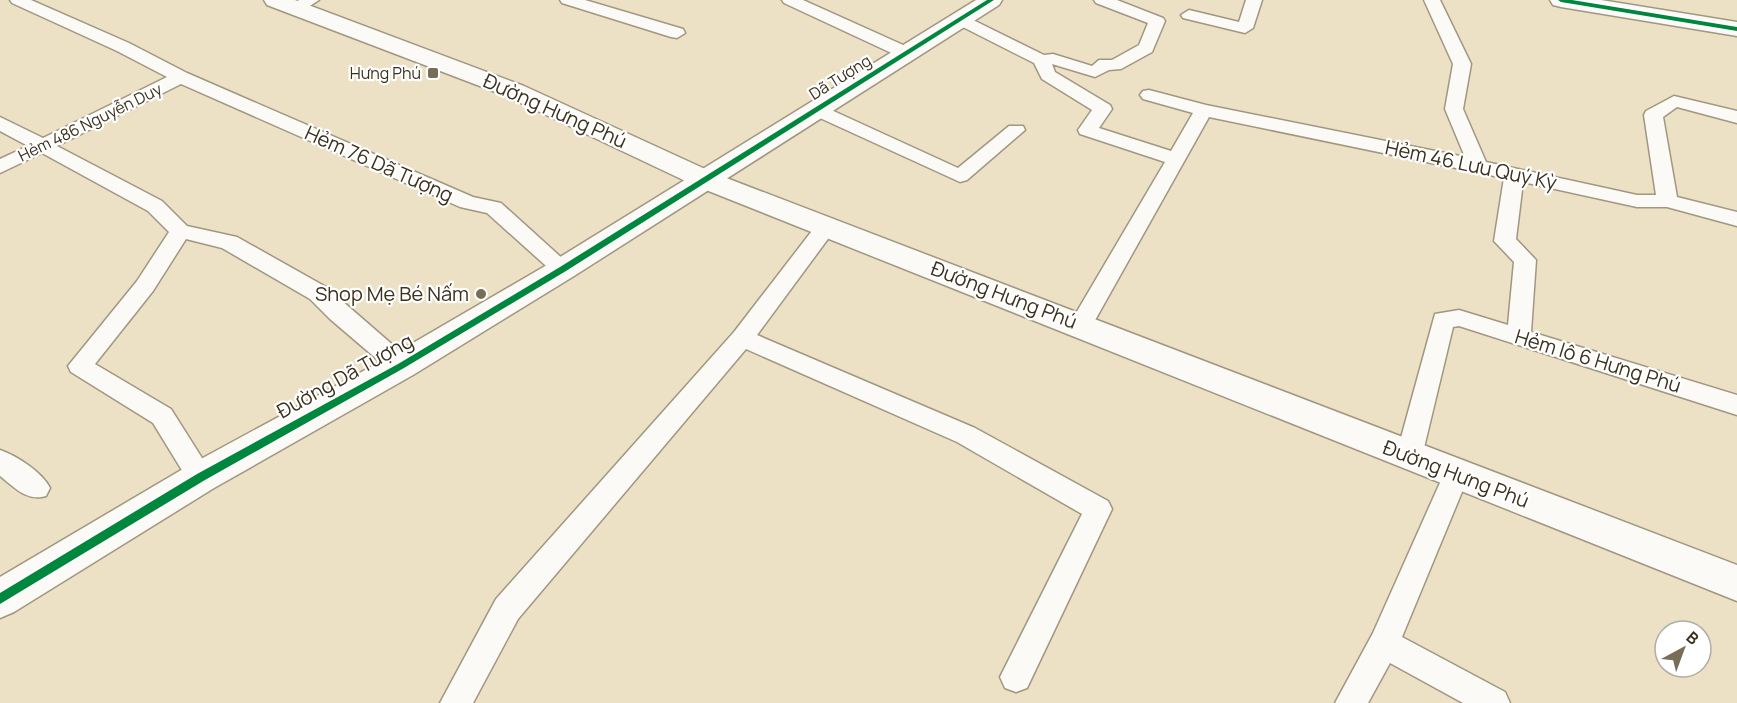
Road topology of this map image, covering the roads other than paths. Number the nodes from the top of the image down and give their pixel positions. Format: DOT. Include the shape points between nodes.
graph roads {
  1 [pos="18,0"];
  2 [pos="568,0"];
  3 [pos="790,0"];
  4 [pos="991,0"];
  5 [pos="1102,0"];
  6 [pos="1254,0"];
  7 [pos="1432,0"];
  8 [pos="1562,0"];
  9 [pos="294,3"];
  10 [pos="600,4"];
  11 [pos="1604,4"];
  12 [pos="1189,15"];
  13 [pos="959,19"];
  14 [pos="1737,29"];
  15 [pos="677,33"];
  16 [pos="906,53"];
  17 [pos="1041,60"];
  18 [pos="181,77"];
  19 [pos="1149,95"];
  20 [pos="816,110"];
  21 [pos="1204,110"];
  22 [pos="1737,117"];
  23 [pos="0,123"];
  24 [pos="1016,130"];
  25 [pos="42,146"];
  26 [pos="1176,159"];
  27 [pos="1478,166"];
  28 [pos="0,167"];
  29 [pos="1514,174"];
  30 [pos="706,180"];
  31 [pos="1667,201"];
  32 [pos="1737,219"];
  33 [pos="825,228"];
  34 [pos="180,231"];
  35 [pos="563,268"];
  36 [pos="1082,325"];
  37 [pos="1519,337"];
  38 [pos="742,338"];
  39 [pos="401,366"];
  40 [pos="1737,405"];
  41 [pos="1409,456"];
  42 [pos="0,461"];
  43 [pos="1456,475"];
  44 [pos="201,477"];
  45 [pos="36,488"];
  46 [pos="1737,583"];
  47 [pos="0,599"];
  48 [pos="1384,643"];
  49 [pos="1016,677"];
  50 [pos="456,703"];
  51 [pos="1351,703"];
  52 [pos="1494,703"];
  1 -- 18 [label="lane, Hẻm 76 Dã Tượng"];
  2 -- 10 [label="lane"];
  3 -- 16 [label="lane"];
  4 -- 13 [label="main road, Dã Tượng"];
  5 -- 17 [label="lane" via="1157,21 1146,48 1095,72 1053,59"];
  6 -- 12 [label="lane" via="1245,28"];
  7 -- 27 [label="lane" via="1462,64 1454,109"];
  8 -- 11 [label="main road"];
  9 -- 30 [label="main road, Đường Hưng Phú" via="515,91"];
  10 -- 15 [label="lane"];
  11 -- 14 [label="main road"];
  13 -- 16 [label="main road, Dã Tượng"];
  13 -- 17 [label="lane"];
  16 -- 20 [label="main road, Dã Tượng"];
  17 -- 26 [label="lane" via="1048,75 1103,109 1087,130"];
  18 -- 25 [label="lane, Hẻm 486 Nguyễn Duy"];
  18 -- 35 [label="lane, Hẻm 76 Dã Tượng" via="467,202 494,208"];
  19 -- 21 [label="lane, Hẻm 46 Lưu Quý Kỳ"];
  20 -- 24 [label="lane" via="960,176"];
  20 -- 30 [label="main road, Dã Tượng"];
  21 -- 26 [label="lane"];
  21 -- 27 [label="lane, Hẻm 46 Lưu Quý Kỳ"];
  22 -- 31 [label="lane" via="1674,101 1653,115"];
  23 -- 25 [label="lane"];
  25 -- 28 [label="lane, Hẻm 486 Nguyễn Duy"];
  25 -- 34 [label="lane" via="155,206"];
  26 -- 36 [label="lane"];
  27 -- 29 [label="lane, Hẻm 46 Lưu Quý Kỳ"];
  29 -- 31 [label="lane, Hẻm 46 Lưu Quý Kỳ" via="1637,201"];
  29 -- 37 [label="lane" via="1505,241 1525,260"];
  30 -- 33 [label="main road, Đường Hưng Phú"];
  30 -- 35 [label="main road, Đường Dã Tượng"];
  31 -- 32 [label="lane, Hẻm 46 Lưu Quý Kỳ"];
  33 -- 36 [label="main road, Đường Hưng Phú"];
  33 -- 38 [label="lane"];
  34 -- 39 [label="lane" via="229,242 318,293"];
  34 -- 44 [label="lane" via="145,286 80,366 162,416"];
  35 -- 39 [label="main road, Đường Dã Tượng"];
  36 -- 41 [label="main road, Đường Hưng Phú"];
  37 -- 40 [label="lane, Hẻm lô 6 Hưng Phú"];
  37 -- 41 [label="lane, Hẻm lô 6 Hưng Phú" via="1459,318 1443,320"];
  38 -- 49 [label="lane" via="966,435 1098,509"];
  38 -- 50 [label="lane" via="507,609"];
  39 -- 44 [label="main road, Đường Dã Tượng"];
  41 -- 43 [label="main road, Đường Hưng Phú"];
  42 -- 45 [label="lane"];
  43 -- 46 [label="main road, Đường Hưng Phú"];
  43 -- 48 [label="lane"];
  44 -- 47 [label="main road, Đường Dã Tượng"];
  48 -- 51 [label="lane"];
  48 -- 52 [label="lane"];
}
